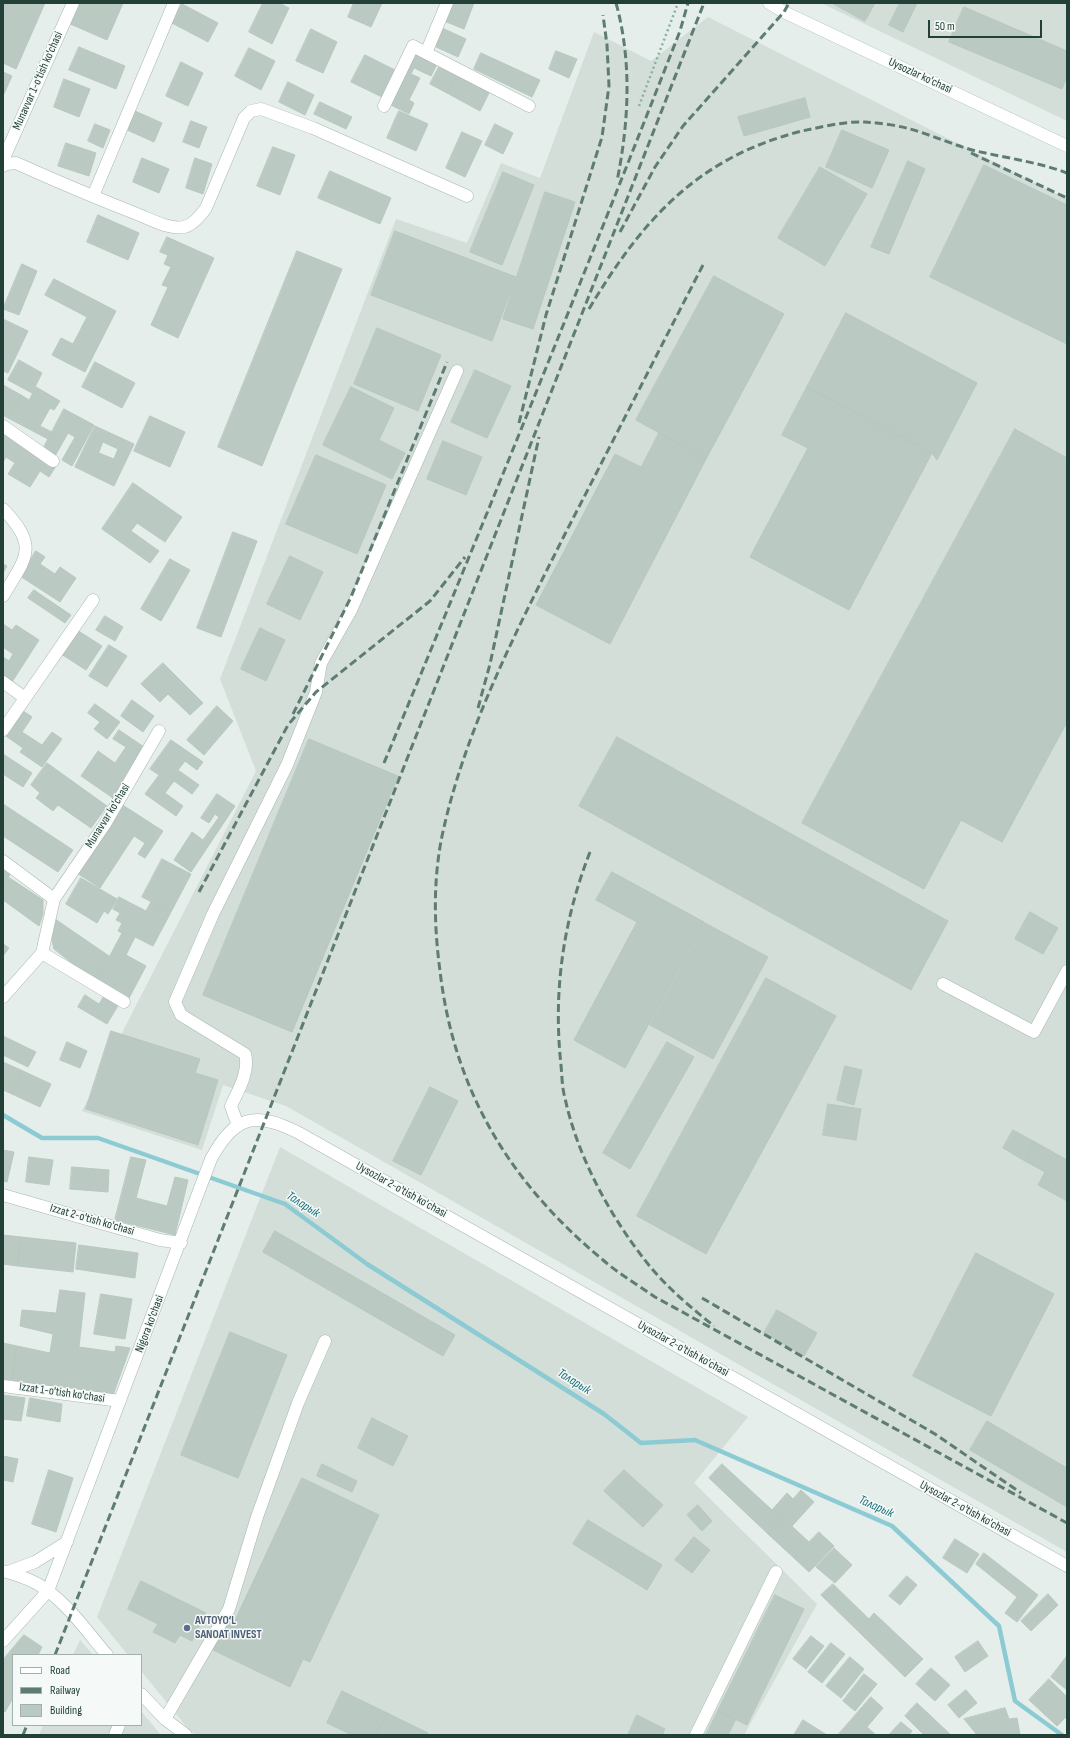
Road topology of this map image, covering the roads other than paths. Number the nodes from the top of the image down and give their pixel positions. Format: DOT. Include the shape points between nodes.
graph roads {
  1 [pos="73,3"];
  2 [pos="174,3"];
  3 [pos="447,3"];
  4 [pos="771,4"];
  5 [pos="426,53"];
  6 [pos="384,106"];
  7 [pos="529,106"];
  8 [pos="1067,146"];
  9 [pos="3,160"];
  10 [pos="3,166"];
  11 [pos="93,196"];
  12 [pos="467,196"];
  13 [pos="457,371"];
  14 [pos="3,426"];
  15 [pos="53,461"];
  16 [pos="3,509"];
  17 [pos="3,596"];
  18 [pos="93,600"];
  19 [pos="3,682"];
  20 [pos="25,698"];
  21 [pos="3,730"];
  22 [pos="160,731"];
  23 [pos="3,862"];
  24 [pos="54,898"];
  25 [pos="42,954"];
  26 [pos="1067,971"];
  27 [pos="943,984"];
  28 [pos="3,997"];
  29 [pos="124,1002"];
  30 [pos="238,1126"];
  31 [pos="299,1133"];
  32 [pos="3,1195"];
  33 [pos="181,1244"];
  34 [pos="325,1340"];
  35 [pos="3,1386"];
  36 [pos="120,1401"];
  37 [pos="67,1542"];
  38 [pos="1067,1566"];
  39 [pos="6,1572"];
  40 [pos="776,1572"];
  41 [pos="48,1591"];
  42 [pos="3,1641"];
  43 [pos="106,1654"];
  44 [pos="142,1695"];
  45 [pos="165,1719"];
  46 [pos="186,1735"];
  47 [pos="696,1735"];
  1 -- 9 [label="street, Munavvar 1-o'tish ko'chasi"];
  2 -- 11 [label="street"];
  3 -- 5 [label="street"];
  4 -- 8 [label="street, Uysozlar ko'chasi"];
  5 -- 6 [label="street" via="413,46"];
  5 -- 7 [label="street"];
  10 -- 11 [label="street" via="16,163"];
  11 -- 12 [label="street" via="168,226 183,227 190,224 206,208 244,118 251,111 261,109 313,128"];
  13 -- 30 [label="street" via="350,610 321,663 316,692 287,765 213,914 175,1002 180,1015 245,1054 246,1065 231,1106"];
  14 -- 15 [label="street"];
  16 -- 17 [label="street" via="17,523 26,541 24,562"];
  18 -- 20 [label="street"];
  19 -- 20 [label="street"];
  20 -- 21 [label="street"];
  22 -- 24 [label="street, Munavvar ko'chasi" via="105,824"];
  23 -- 24 [label="street"];
  24 -- 25 [label="street, Munavvar ko'chasi"];
  25 -- 28 [label="street"];
  25 -- 29 [label="street"];
  26 -- 27 [label="street" via="1034,1032"];
  30 -- 31 [label="street, Nigora ko'chasi" via="249,1120 266,1119"];
  30 -- 33 [label="street, Nigora ko'chasi" via="225,1136 211,1159"];
  31 -- 38 [label="street, Uysozlar 2-o'tish ko'chasi"];
  32 -- 33 [label="street, Izzat 2-o'tish ko'chasi"];
  33 -- 36 [label="street, Nigora ko'chasi"];
  34 -- 45 [label="street" via="298,1403 257,1517 229,1609"];
  35 -- 36 [label="street, Izzat 1-o'tish ko'chasi"];
  36 -- 37 [label="street, Nigora ko'chasi"];
  37 -- 39 [label="street" via="35,1562"];
  37 -- 41 [label="street, Nigora ko'chasi"];
  39 -- 41 [label="street"];
  40 -- 47 [label="street"];
  41 -- 42 [label="street"];
  41 -- 43 [label="street"];
  44 -- 45 [label="street"];
  45 -- 46 [label="street"];
}
